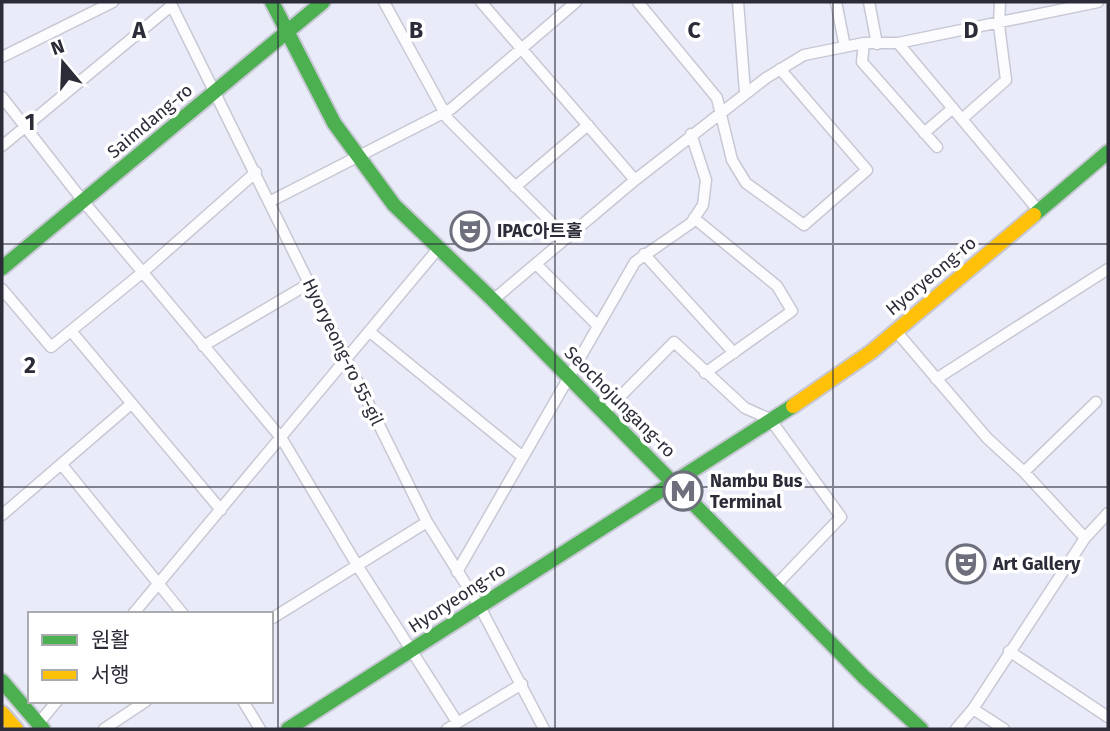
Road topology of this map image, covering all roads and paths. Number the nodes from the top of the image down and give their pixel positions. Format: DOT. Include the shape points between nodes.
graph roads {
  1 [pos="113,2"];
  2 [pos="272,2"];
  3 [pos="323,2"];
  4 [pos="384,2"];
  5 [pos="481,2"];
  6 [pos="638,2"];
  7 [pos="738,2"];
  8 [pos="836,2"];
  9 [pos="869,2"];
  10 [pos="1000,2"];
  11 [pos="1098,2"];
  12 [pos="572,3"];
  13 [pos="171,4"];
  14 [pos="1073,5"];
  15 [pos="999,25"];
  16 [pos="286,31"];
  17 [pos="864,43"];
  18 [pos="898,43"];
  19 [pos="877,44"];
  20 [pos="845,47"];
  21 [pos="522,49"];
  22 [pos="2,57"];
  23 [pos="780,69"];
  24 [pos="215,92"];
  25 [pos="745,92"];
  26 [pos="2,97"];
  27 [pos="953,108"];
  28 [pos="722,110"];
  29 [pos="444,113"];
  30 [pos="962,119"];
  31 [pos="588,125"];
  32 [pos="25,127"];
  33 [pos="925,133"];
  34 [pos="691,134"];
  35 [pos="2,146"];
  36 [pos="937,147"];
  37 [pos="1108,152"];
  38 [pos="356,158"];
  39 [pos="256,172"];
  40 [pos="635,180"];
  41 [pos="515,187"];
  42 [pos="83,201"];
  43 [pos="271,201"];
  44 [pos="1038,211"];
  45 [pos="694,218"];
  46 [pos="567,238"];
  47 [pos="437,250"];
  48 [pos="644,254"];
  49 [pos="536,264"];
  50 [pos="2,268"];
  51 [pos="1108,269"];
  52 [pos="143,272"];
  53 [pos="310,283"];
  54 [pos="2,289"];
  55 [pos="493,300"];
  56 [pos="598,326"];
  57 [pos="71,331"];
  58 [pos="896,331"];
  59 [pos="370,332"];
  60 [pos="203,346"];
  61 [pos="734,353"];
  62 [pos="345,359"];
  63 [pos="705,373"];
  64 [pos="568,379"];
  65 [pos="936,379"];
  66 [pos="1096,402"];
  67 [pos="131,404"];
  68 [pos="603,414"];
  69 [pos="770,419"];
  70 [pos="282,439"];
  71 [pos="523,457"];
  72 [pos="62,464"];
  73 [pos="1024,472"];
  74 [pos="671,481"];
  75 [pos="221,510"];
  76 [pos="1108,513"];
  77 [pos="2,515"];
  78 [pos="427,522"];
  79 [pos="1084,538"];
  80 [pos="357,565"];
  81 [pos="457,572"];
  82 [pos="160,583"];
  83 [pos="776,585"];
  84 [pos="480,607"];
  85 [pos="135,612"];
  86 [pos="182,612"];
  87 [pos="273,618"];
  88 [pos="411,650"];
  89 [pos="1009,651"];
  90 [pos="2,681"];
  91 [pos="522,684"];
  92 [pos="56,703"];
  93 [pos="143,703"];
  94 [pos="244,703"];
  95 [pos="973,709"];
  96 [pos="2,713"];
  97 [pos="1107,713"];
  98 [pos="457,722"];
  99 [pos="40,726"];
  100 [pos="16,729"];
  101 [pos="104,729"];
  102 [pos="260,729"];
  103 [pos="288,729"];
  104 [pos="447,729"];
  105 [pos="544,729"];
  106 [pos="920,729"];
  107 [pos="956,729"];
  108 [pos="1004,729"];
  1 -- 22 [label="street"];
  2 -- 16 [label="main road, Seochojungang-ro"];
  3 -- 16 [label="main road, Saimdang-ro"];
  4 -- 29 [label="street"];
  5 -- 21 [label="street"];
  6 -- 28 [label="street"];
  7 -- 25 [label="street"];
  8 -- 20 [label="street"];
  9 -- 19 [label="street"];
  10 -- 15 [label="street"];
  11 -- 14 [label="street"];
  12 -- 21 [label="street"];
  13 -- 24 [label="street, Hyoryeong-ro 55-gil"];
  13 -- 32 [label="street"];
  14 -- 15 [label="street"];
  15 -- 18 [label="street"];
  15 -- 30 [label="street" via="1006,80"];
  16 -- 24 [label="main road, Saimdang-ro"];
  16 -- 38 [label="main road, Seochojungang-ro" via="317,95"];
  17 -- 19 [label="street"];
  17 -- 20 [label="street"];
  17 -- 33 [label="street" via="862,62"];
  18 -- 19 [label="street"];
  18 -- 27 [label="street"];
  20 -- 23 [label="street" via="804,55"];
  21 -- 29 [label="street"];
  21 -- 31 [label="street"];
  23 -- 25 [label="street"];
  23 -- 28 [label="street" via="867,170 804,225 746,183 732,160"];
  24 -- 39 [label="street, Hyoryeong-ro 55-gil"];
  24 -- 42 [label="main road, Saimdang-ro"];
  25 -- 28 [label="street"];
  26 -- 32 [label="street"];
  27 -- 30 [label="street"];
  27 -- 33 [label="street"];
  28 -- 34 [label="street"];
  29 -- 38 [label="street"];
  29 -- 41 [label="street"];
  30 -- 44 [label="street"];
  31 -- 40 [label="street"];
  31 -- 41 [label="street"];
  32 -- 35 [label="street"];
  32 -- 42 [label="street"];
  33 -- 36 [label="street"];
  34 -- 40 [label="street"];
  34 -- 45 [label="street" via="706,180 704,205"];
  37 -- 44 [label="main road, Hyoryeong-ro"];
  38 -- 43 [label="street"];
  38 -- 47 [label="main road, Seochojungang-ro"];
  39 -- 43 [label="street, Hyoryeong-ro 55-gil"];
  39 -- 52 [label="street"];
  40 -- 46 [label="street"];
  41 -- 46 [label="street"];
  42 -- 50 [label="main road, Saimdang-ro"];
  42 -- 52 [label="street"];
  43 -- 53 [label="street, Hyoryeong-ro 55-gil"];
  44 -- 58 [label="main road, Hyoryeong-ro"];
  45 -- 48 [label="street"];
  45 -- 61 [label="street" via="777,286 792,311"];
  46 -- 49 [label="street"];
  47 -- 55 [label="main road, Seochojungang-ro"];
  47 -- 59 [label="street"];
  48 -- 56 [label="street"];
  48 -- 61 [label="street"];
  49 -- 55 [label="street"];
  49 -- 56 [label="street"];
  51 -- 65 [label="street"];
  52 -- 57 [label="street"];
  52 -- 60 [label="street"];
  53 -- 60 [label="street"];
  53 -- 62 [label="street, Hyoryeong-ro 55-gil"];
  54 -- 57 [label="street" via="51,346"];
  55 -- 64 [label="main road, Seochojungang-ro"];
  56 -- 64 [label="street"];
  57 -- 67 [label="street"];
  58 -- 65 [label="street"];
  58 -- 69 [label="main road, Hyoryeong-ro" via="827,384"];
  59 -- 62 [label="street"];
  59 -- 71 [label="street"];
  60 -- 70 [label="street"];
  61 -- 63 [label="street"];
  62 -- 70 [label="street"];
  62 -- 78 [label="street, Hyoryeong-ro 55-gil"];
  63 -- 68 [label="street" via="674,342"];
  63 -- 69 [label="street" via="745,408"];
  64 -- 68 [label="main road, Seochojungang-ro"];
  64 -- 71 [label="street"];
  65 -- 73 [label="street"];
  66 -- 73 [label="street"];
  67 -- 72 [label="street"];
  67 -- 75 [label="street"];
  68 -- 74 [label="main road, Seochojungang-ro"];
  69 -- 74 [label="main road, Hyoryeong-ro"];
  69 -- 83 [label="street" via="841,517"];
  70 -- 75 [label="street"];
  70 -- 80 [label="street"];
  71 -- 81 [label="street"];
  72 -- 77 [label="street"];
  72 -- 82 [label="street"];
  73 -- 79 [label="street"];
  74 -- 83 [label="main road, Seochojungang-ro"];
  74 -- 84 [label="main road, Hyoryeong-ro"];
  75 -- 82 [label="street"];
  76 -- 79 [label="street"];
  78 -- 80 [label="street"];
  78 -- 81 [label="street, Hyoryeong-ro 55-gil"];
  79 -- 89 [label="street"];
  80 -- 87 [label="street"];
  80 -- 88 [label="street"];
  81 -- 84 [label="street, Hyoryeong-ro 55-gil"];
  82 -- 85 [label="street"];
  82 -- 86 [label="street"];
  83 -- 106 [label="main road, Seochojungang-ro" via="863,677"];
  84 -- 88 [label="main road, Hyoryeong-ro"];
  84 -- 91 [label="street, Hyoryeong-ro 55-gil"];
  88 -- 98 [label="street, Hyoryeong-ro"];
  88 -- 103 [label="main road, Hyoryeong-ro"];
  89 -- 95 [label="street"];
  89 -- 97 [label="street"];
  90 -- 99 [label="main road"];
  91 -- 98 [label="street"];
  91 -- 105 [label="street, Hyoryeong-ro 55-gil"];
  92 -- 99 [label="street"];
  93 -- 101 [label="street"];
  94 -- 102 [label="street"];
  95 -- 107 [label="street"];
  95 -- 108 [label="street"];
  96 -- 100 [label="main road"];
  98 -- 104 [label="street"];
}
